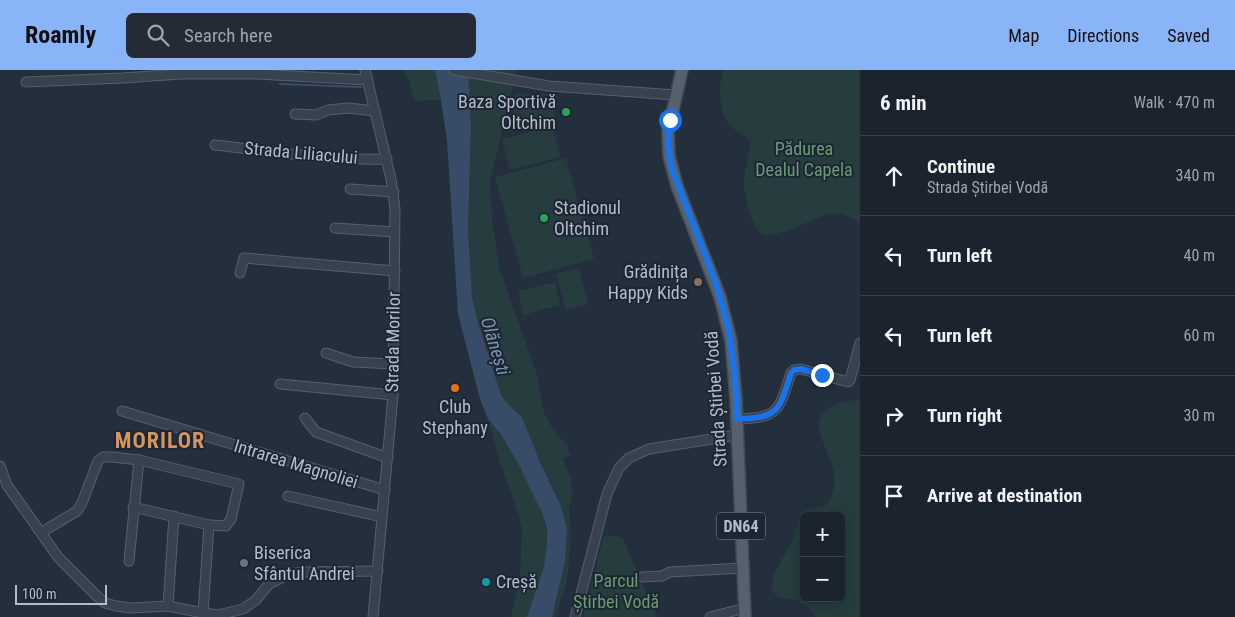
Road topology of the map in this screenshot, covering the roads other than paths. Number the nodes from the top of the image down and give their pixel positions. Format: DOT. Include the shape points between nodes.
graph roads {
  1 [pos="365,70"];
  2 [pos="454,70"];
  3 [pos="682,70"];
  4 [pos="368,80"];
  5 [pos="26,82"];
  6 [pos="676,95"];
  7 [pos="375,111"];
  8 [pos="295,114"];
  9 [pos="215,145"];
  10 [pos="387,159"];
  11 [pos="350,189"];
  12 [pos="394,192"];
  13 [pos="335,228"];
  14 [pos="394,232"];
  15 [pos="395,271"];
  16 [pos="240,272"];
  17 [pos="860,343"];
  18 [pos="326,353"];
  19 [pos="394,364"];
  20 [pos="280,384"];
  21 [pos="392,395"];
  22 [pos="122,411"];
  23 [pos="305,418"];
  24 [pos="737,419"];
  25 [pos="737,435"];
  26 [pos="388,458"];
  27 [pos="139,460"];
  28 [pos="0,466"];
  29 [pos="385,490"];
  30 [pos="288,496"];
  31 [pos="133,507"];
  32 [pos="174,516"];
  33 [pos="382,517"];
  34 [pos="208,525"];
  35 [pos="42,532"];
  36 [pos="128,561"];
  37 [pos="743,568"];
  38 [pos="378,571"];
  39 [pos="642,577"];
  40 [pos="168,606"];
  41 [pos="131,608"];
  42 [pos="745,613"];
  43 [pos="202,614"];
  44 [pos="127,617"];
  45 [pos="373,617"];
  46 [pos="575,617"];
  47 [pos="710,617"];
  1 -- 4 [label="street, Strada Morilor"];
  2 -- 6 [label="street" via="549,86"];
  3 -- 6 [label="main road, Strada Știrbei Vodă / DN64"];
  4 -- 5 [label="street" via="181,74"];
  4 -- 7 [label="street, Strada Morilor"];
  6 -- 24 [label="main road, Strada Știrbei Vodă / DN64" via="668,132 671,167 726,316"];
  7 -- 8 [label="street" via="348,108"];
  7 -- 10 [label="street, Strada Morilor"];
  9 -- 10 [label="street, Strada Liliacului"];
  10 -- 12 [label="street, Strada Morilor"];
  11 -- 12 [label="street"];
  12 -- 14 [label="street, Strada Morilor"];
  13 -- 14 [label="street"];
  14 -- 15 [label="street, Strada Morilor"];
  15 -- 16 [label="street" via="244,258"];
  15 -- 19 [label="street, Strada Morilor"];
  17 -- 24 [label="street" via="848,382 794,370 784,397 772,414"];
  18 -- 19 [label="street" via="353,362"];
  19 -- 21 [label="street, Strada Morilor"];
  20 -- 21 [label="street"];
  21 -- 26 [label="street, Strada Morilor"];
  22 -- 29 [label="street, Intrarea Magnoliei"];
  23 -- 26 [label="street" via="316,432"];
  24 -- 25 [label="main road, Strada Știrbei Vodă / DN64"];
  25 -- 37 [label="main road, Strada Știrbei Vodă / DN64"];
  25 -- 46 [label="street" via="649,449 629,458 619,468 607,494"];
  26 -- 29 [label="street, Strada Morilor"];
  27 -- 31 [label="street"];
  27 -- 34 [label="street" via="239,484 228,525"];
  27 -- 35 [label="street" via="103,457 98,461 77,511"];
  28 -- 35 [label="street" via="7,484"];
  29 -- 33 [label="street, Strada Morilor"];
  30 -- 33 [label="street"];
  31 -- 32 [label="street"];
  31 -- 36 [label="street"];
  32 -- 34 [label="street"];
  32 -- 40 [label="street"];
  33 -- 38 [label="street, Strada Morilor"];
  34 -- 43 [label="street"];
  35 -- 41 [label="street" via="58,557 105,603"];
  37 -- 39 [label="street"];
  37 -- 42 [label="main road, Strada Știrbei Vodă / DN64"];
  38 -- 43 [label="street" via="295,573 274,581 243,609 218,615"];
  38 -- 45 [label="street, Strada Morilor"];
  40 -- 41 [label="street"];
  40 -- 43 [label="street"];
  41 -- 44 [label="street"];
  42 -- 47 [label="street"];
}
